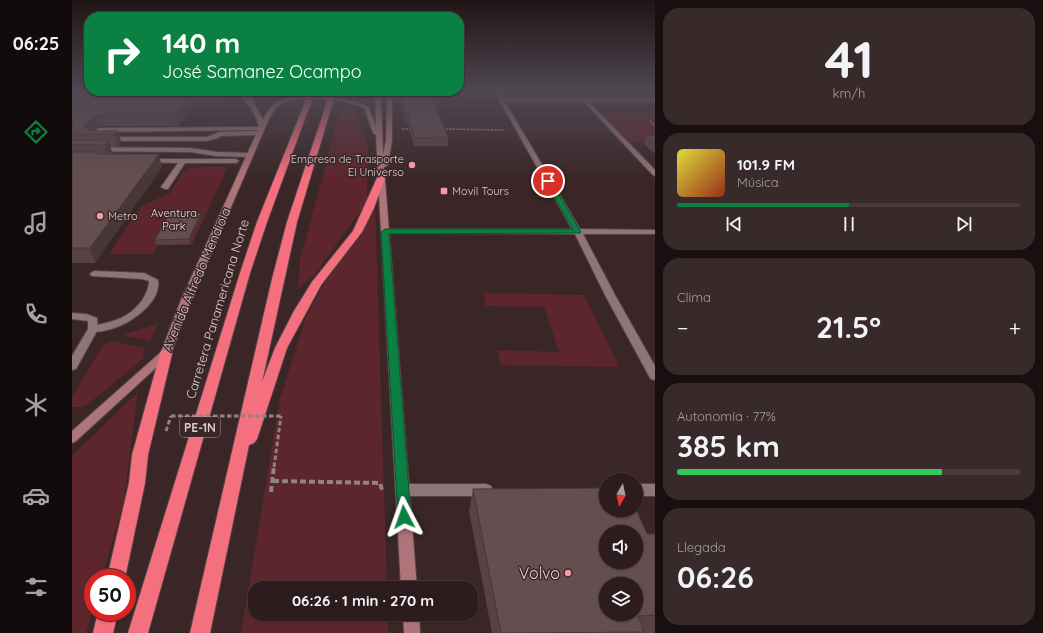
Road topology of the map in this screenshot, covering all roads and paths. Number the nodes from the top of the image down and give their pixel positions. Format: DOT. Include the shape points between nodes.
graph roads {
  1 [pos="260,121"];
  2 [pos="267,121"];
  3 [pos="301,121"];
  4 [pos="324,121"];
  5 [pos="372,121"];
  6 [pos="379,121"];
  7 [pos="390,121"];
  8 [pos="513,121"];
  9 [pos="604,121"];
  10 [pos="650,121"];
  11 [pos="655,126"];
  12 [pos="390,129"];
  13 [pos="415,129"];
  14 [pos="439,129"];
  15 [pos="261,130"];
  16 [pos="519,130"];
  17 [pos="219,132"];
  18 [pos="72,149"];
  19 [pos="380,149"];
  20 [pos="212,154"];
  21 [pos="248,158"];
  22 [pos="144,161"];
  23 [pos="183,161"];
  24 [pos="204,161"];
  25 [pos="655,174"];
  26 [pos="381,178"];
  27 [pos="165,188"];
  28 [pos="385,232"];
  29 [pos="578,232"];
  30 [pos="655,232"];
  31 [pos="94,274"];
  32 [pos="72,316"];
  33 [pos="93,329"];
  34 [pos="166,354"];
  35 [pos="72,366"];
  36 [pos="655,376"];
  37 [pos="171,416"];
  38 [pos="72,438"];
  39 [pos="234,476"];
  40 [pos="273,481"];
  41 [pos="382,490"];
  42 [pos="403,490"];
  43 [pos="496,490"];
  44 [pos="643,490"];
  45 [pos="655,490"];
  46 [pos="271,492"];
  47 [pos="118,569"];
  48 [pos="409,581"];
  49 [pos="106,621"];
  50 [pos="411,621"];
  51 [pos="103,633"];
  52 [pos="138,633"];
  53 [pos="200,633"];
  54 [pos="412,633"];
  1 -- 15 [label="main road"];
  2 -- 15 [label="main road, Avenida Alfredo Mendiola"];
  3 -- 52 [label="highway, Carretera Panamericana Norte / PE-1N, bridge" via="248,266"];
  4 -- 39 [label="highway, bridge" via="292,222"];
  5 -- 19 [label="main road, Avenida Alfredo Mendiola"];
  6 -- 19 [label="main road"];
  7 -- 12 [label="main road"];
  8 -- 16 [label="street"];
  9 -- 25 [label="street"];
  10 -- 11 [label="path"];
  12 -- 13 [label="path"];
  12 -- 26 [label="main road" via="387,160"];
  14 -- 16 [label="path"];
  15 -- 17 [label="street"];
  15 -- 21 [label="main road, Avenida Alfredo Mendiola"];
  16 -- 29 [label="street"];
  17 -- 17 [label="street" via="98,130 91,138 207,139 216,137"];
  18 -- 20 [label="street" via="181,149"];
  19 -- 26 [label="main road"];
  20 -- 21 [label="street"];
  20 -- 24 [label="street" via="212,157"];
  21 -- 24 [label="street"];
  21 -- 34 [label="main road, Avenida Alfredo Mendiola" via="186,300"];
  22 -- 23 [label="street"];
  23 -- 24 [label="street"];
  23 -- 27 [label="street"];
  26 -- 28 [label="main road"];
  26 -- 39 [label="highway" via="370,208 357,232 316,284 281,348"];
  28 -- 29 [label="street"];
  28 -- 42 [label="main road"];
  29 -- 30 [label="street"];
  29 -- 36 [label="street"];
  31 -- 33 [label="street" via="144,276 153,280 154,285 142,309 135,315 118,324"];
  32 -- 33 [label="street" via="93,320"];
  33 -- 35 [label="street"];
  34 -- 38 [label="main road, Avenida Alfredo Mendiola"];
  34 -- 47 [label="highway" via="140,455 137,483"];
  37 -- 40 [label="path, bridge" via="281,416"];
  39 -- 53 [label="highway"];
  40 -- 41 [label="path" via="380,484"];
  40 -- 46 [label="path"];
  42 -- 43 [label="street"];
  42 -- 48 [label="main road"];
  44 -- 45 [label="street"];
  49 -- 51 [label="highway"];
  50 -- 54 [label="main road"];
}
